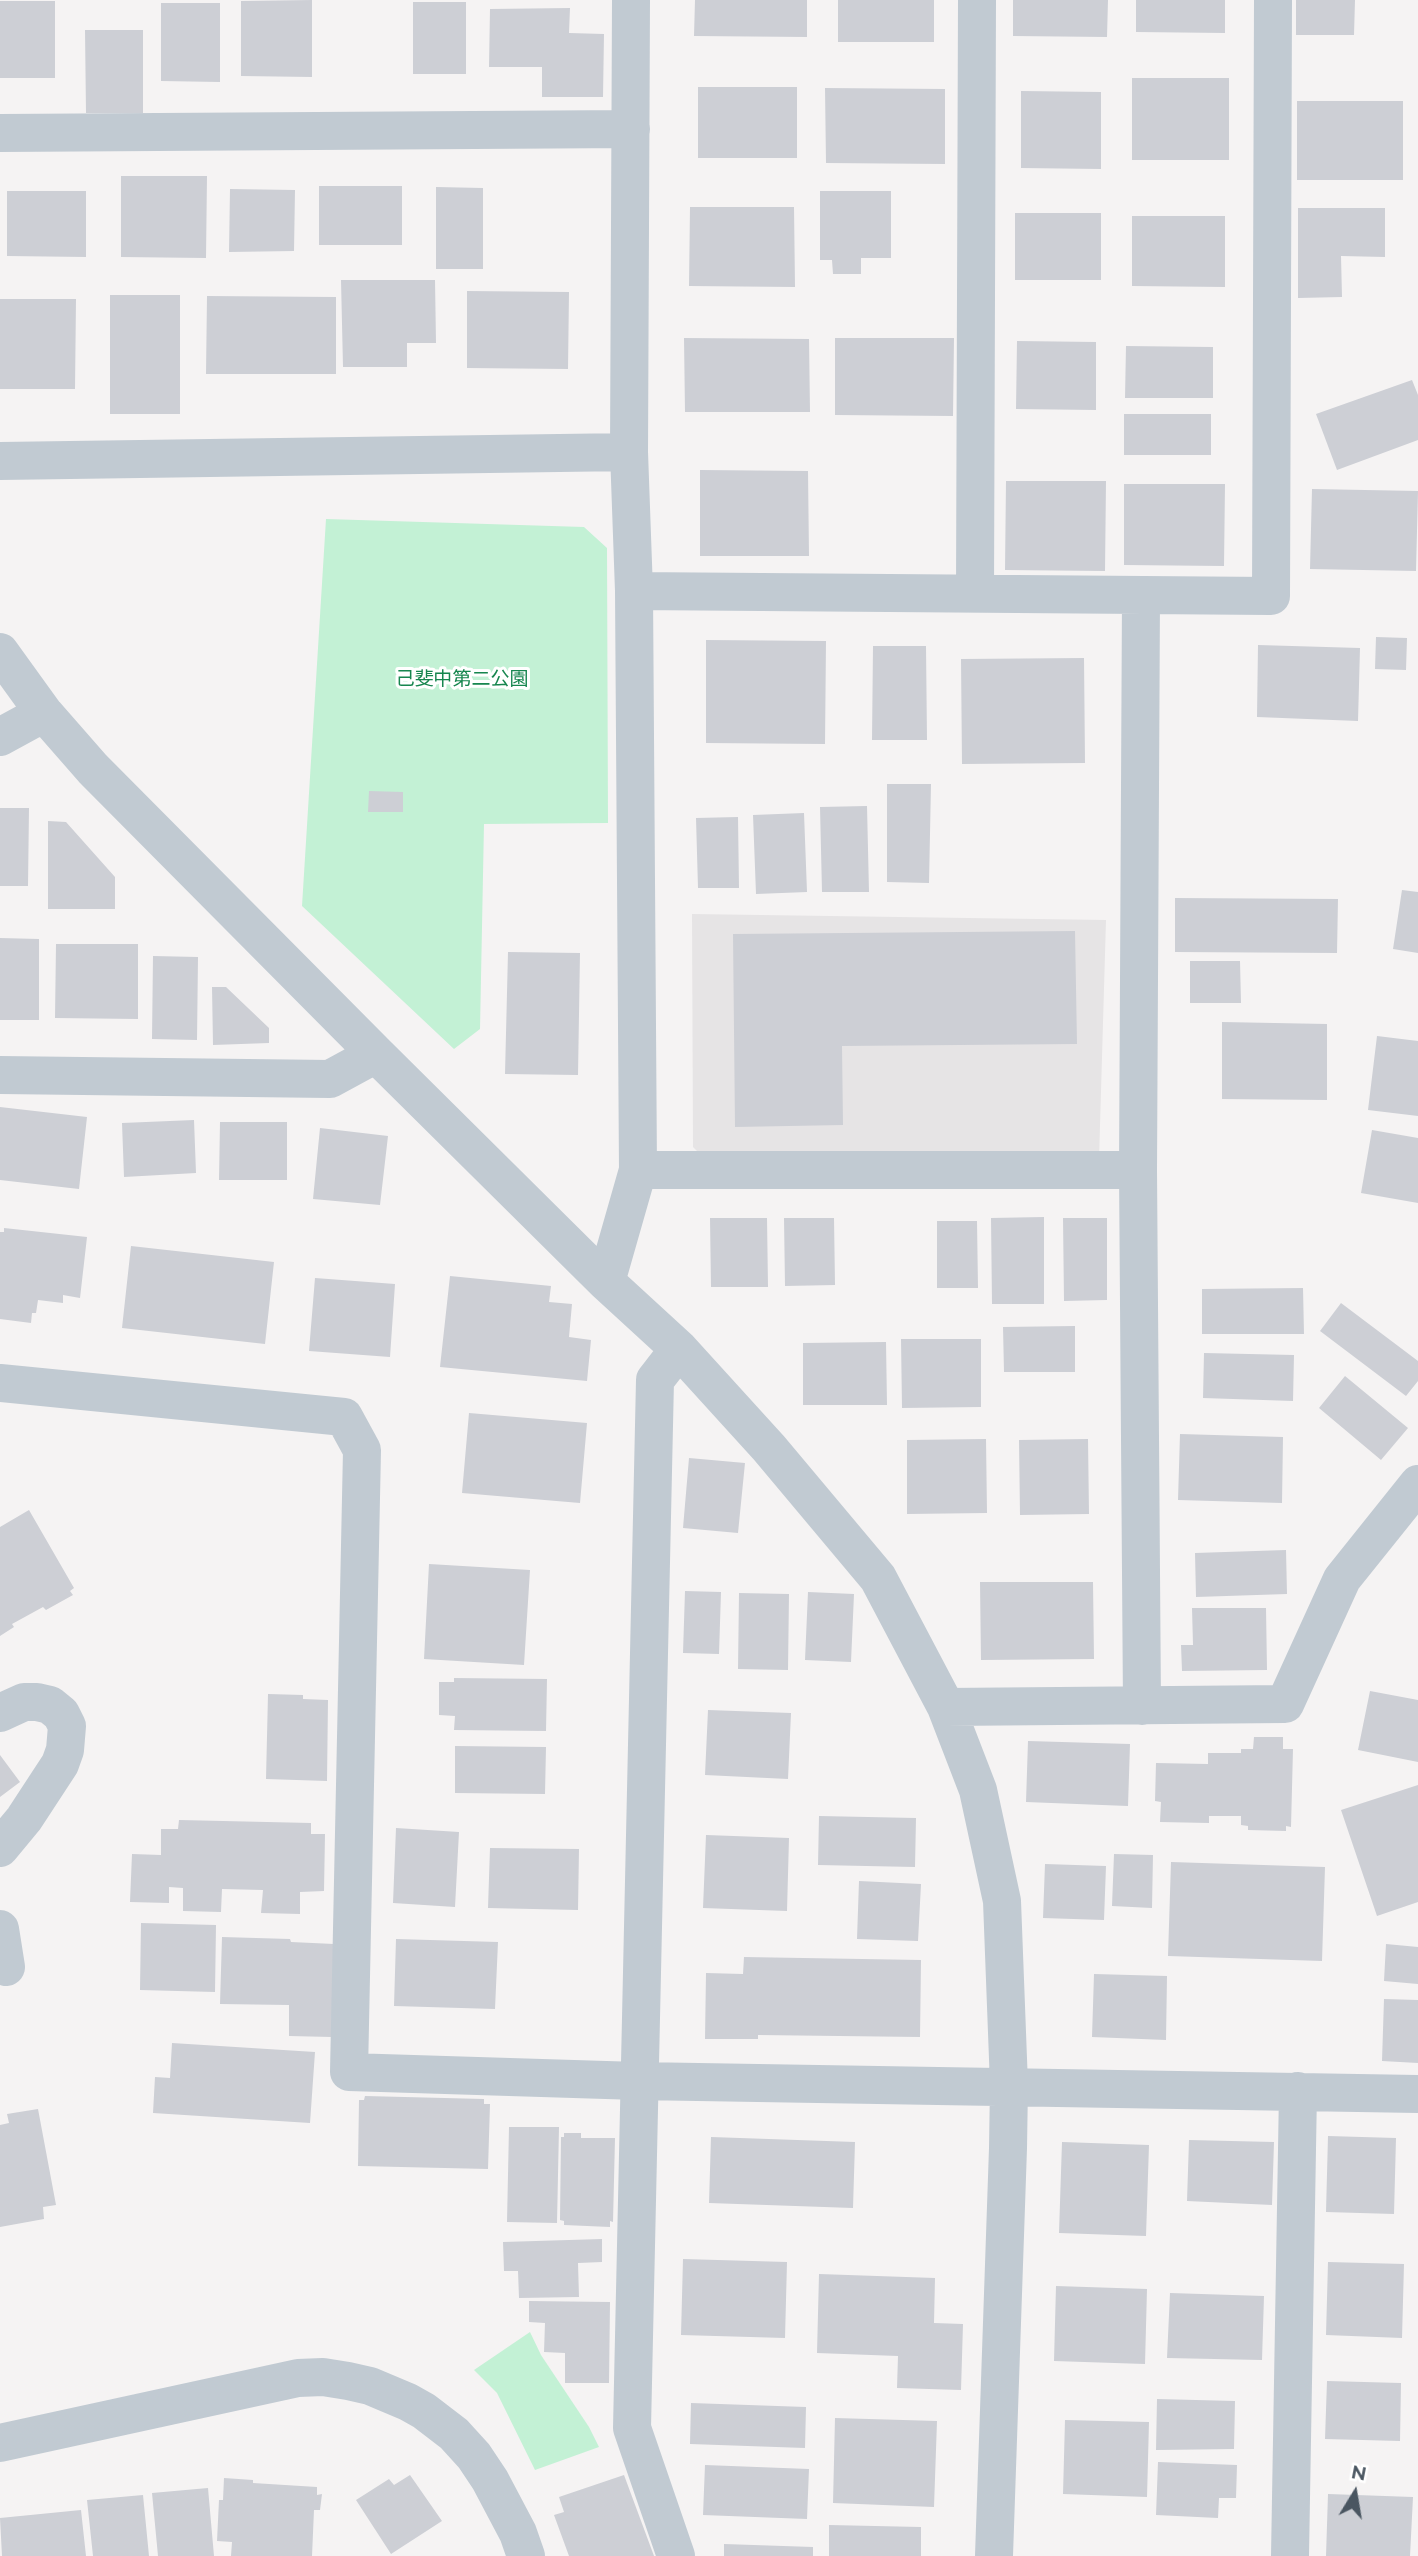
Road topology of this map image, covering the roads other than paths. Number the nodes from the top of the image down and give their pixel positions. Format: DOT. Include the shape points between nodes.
graph roads {
  1 [pos="631,0"];
  2 [pos="977,0"];
  3 [pos="1273,0"];
  4 [pos="631,129"];
  5 [pos="0,134"];
  6 [pos="629,452"];
  7 [pos="0,461"];
  8 [pos="634,590"];
  9 [pos="975,593"];
  10 [pos="1141,596"];
  11 [pos="0,652"];
  12 [pos="44,713"];
  13 [pos="0,737"];
  14 [pos="376,1054"];
  15 [pos="0,1075"];
  16 [pos="638,1170"];
  17 [pos="1138,1170"];
  18 [pos="607,1282"];
  19 [pos="679,1349"];
  20 [pos="0,1383"];
  21 [pos="1418,1484"];
  22 [pos="1142,1706"];
  23 [pos="946,1707"];
  24 [pos="0,1713"];
  25 [pos="0,1848"];
  26 [pos="0,1929"];
  27 [pos="6,1967"];
  28 [pos="638,2081"];
  29 [pos="1009,2085"];
  30 [pos="1298,2091"];
  31 [pos="1418,2094"];
  32 [pos="0,2442"];
  33 [pos="526,2556"];
  34 [pos="676,2556"];
  35 [pos="994,2556"];
  36 [pos="1290,2556"];
  1 -- 4 [label="street"];
  2 -- 9 [label="street"];
  3 -- 10 [label="street" via="1271,596"];
  4 -- 5 [label="street"];
  4 -- 6 [label="street"];
  6 -- 7 [label="street"];
  6 -- 8 [label="street"];
  8 -- 9 [label="street"];
  8 -- 16 [label="street"];
  9 -- 10 [label="street"];
  10 -- 17 [label="street"];
  11 -- 12 [label="street"];
  12 -- 13 [label="street"];
  12 -- 14 [label="street" via="93,769"];
  14 -- 15 [label="street" via="330,1079"];
  14 -- 18 [label="street"];
  16 -- 17 [label="street"];
  16 -- 18 [label="street"];
  17 -- 22 [label="street"];
  18 -- 19 [label="street"];
  19 -- 23 [label="street" via="878,1578"];
  19 -- 28 [label="street" via="655,1380"];
  20 -- 28 [label="street" via="344,1417 362,1450 349,2072"];
  21 -- 22 [label="street" via="1342,1578 1285,1704"];
  22 -- 23 [label="street"];
  23 -- 29 [label="street" via="978,1790 1002,1901"];
  24 -- 25 [label="street" via="24,1702 37,1702 61,1714 66,1726 60,1764"];
  26 -- 27 [label="street"];
  28 -- 29 [label="street"];
  28 -- 34 [label="street" via="632,2428"];
  29 -- 30 [label="street"];
  29 -- 35 [label="street"];
  30 -- 31 [label="street"];
  30 -- 36 [label="street"];
  32 -- 33 [label="street" via="298,2378 348,2381 424,2410 454,2434 490,2480"];
}
